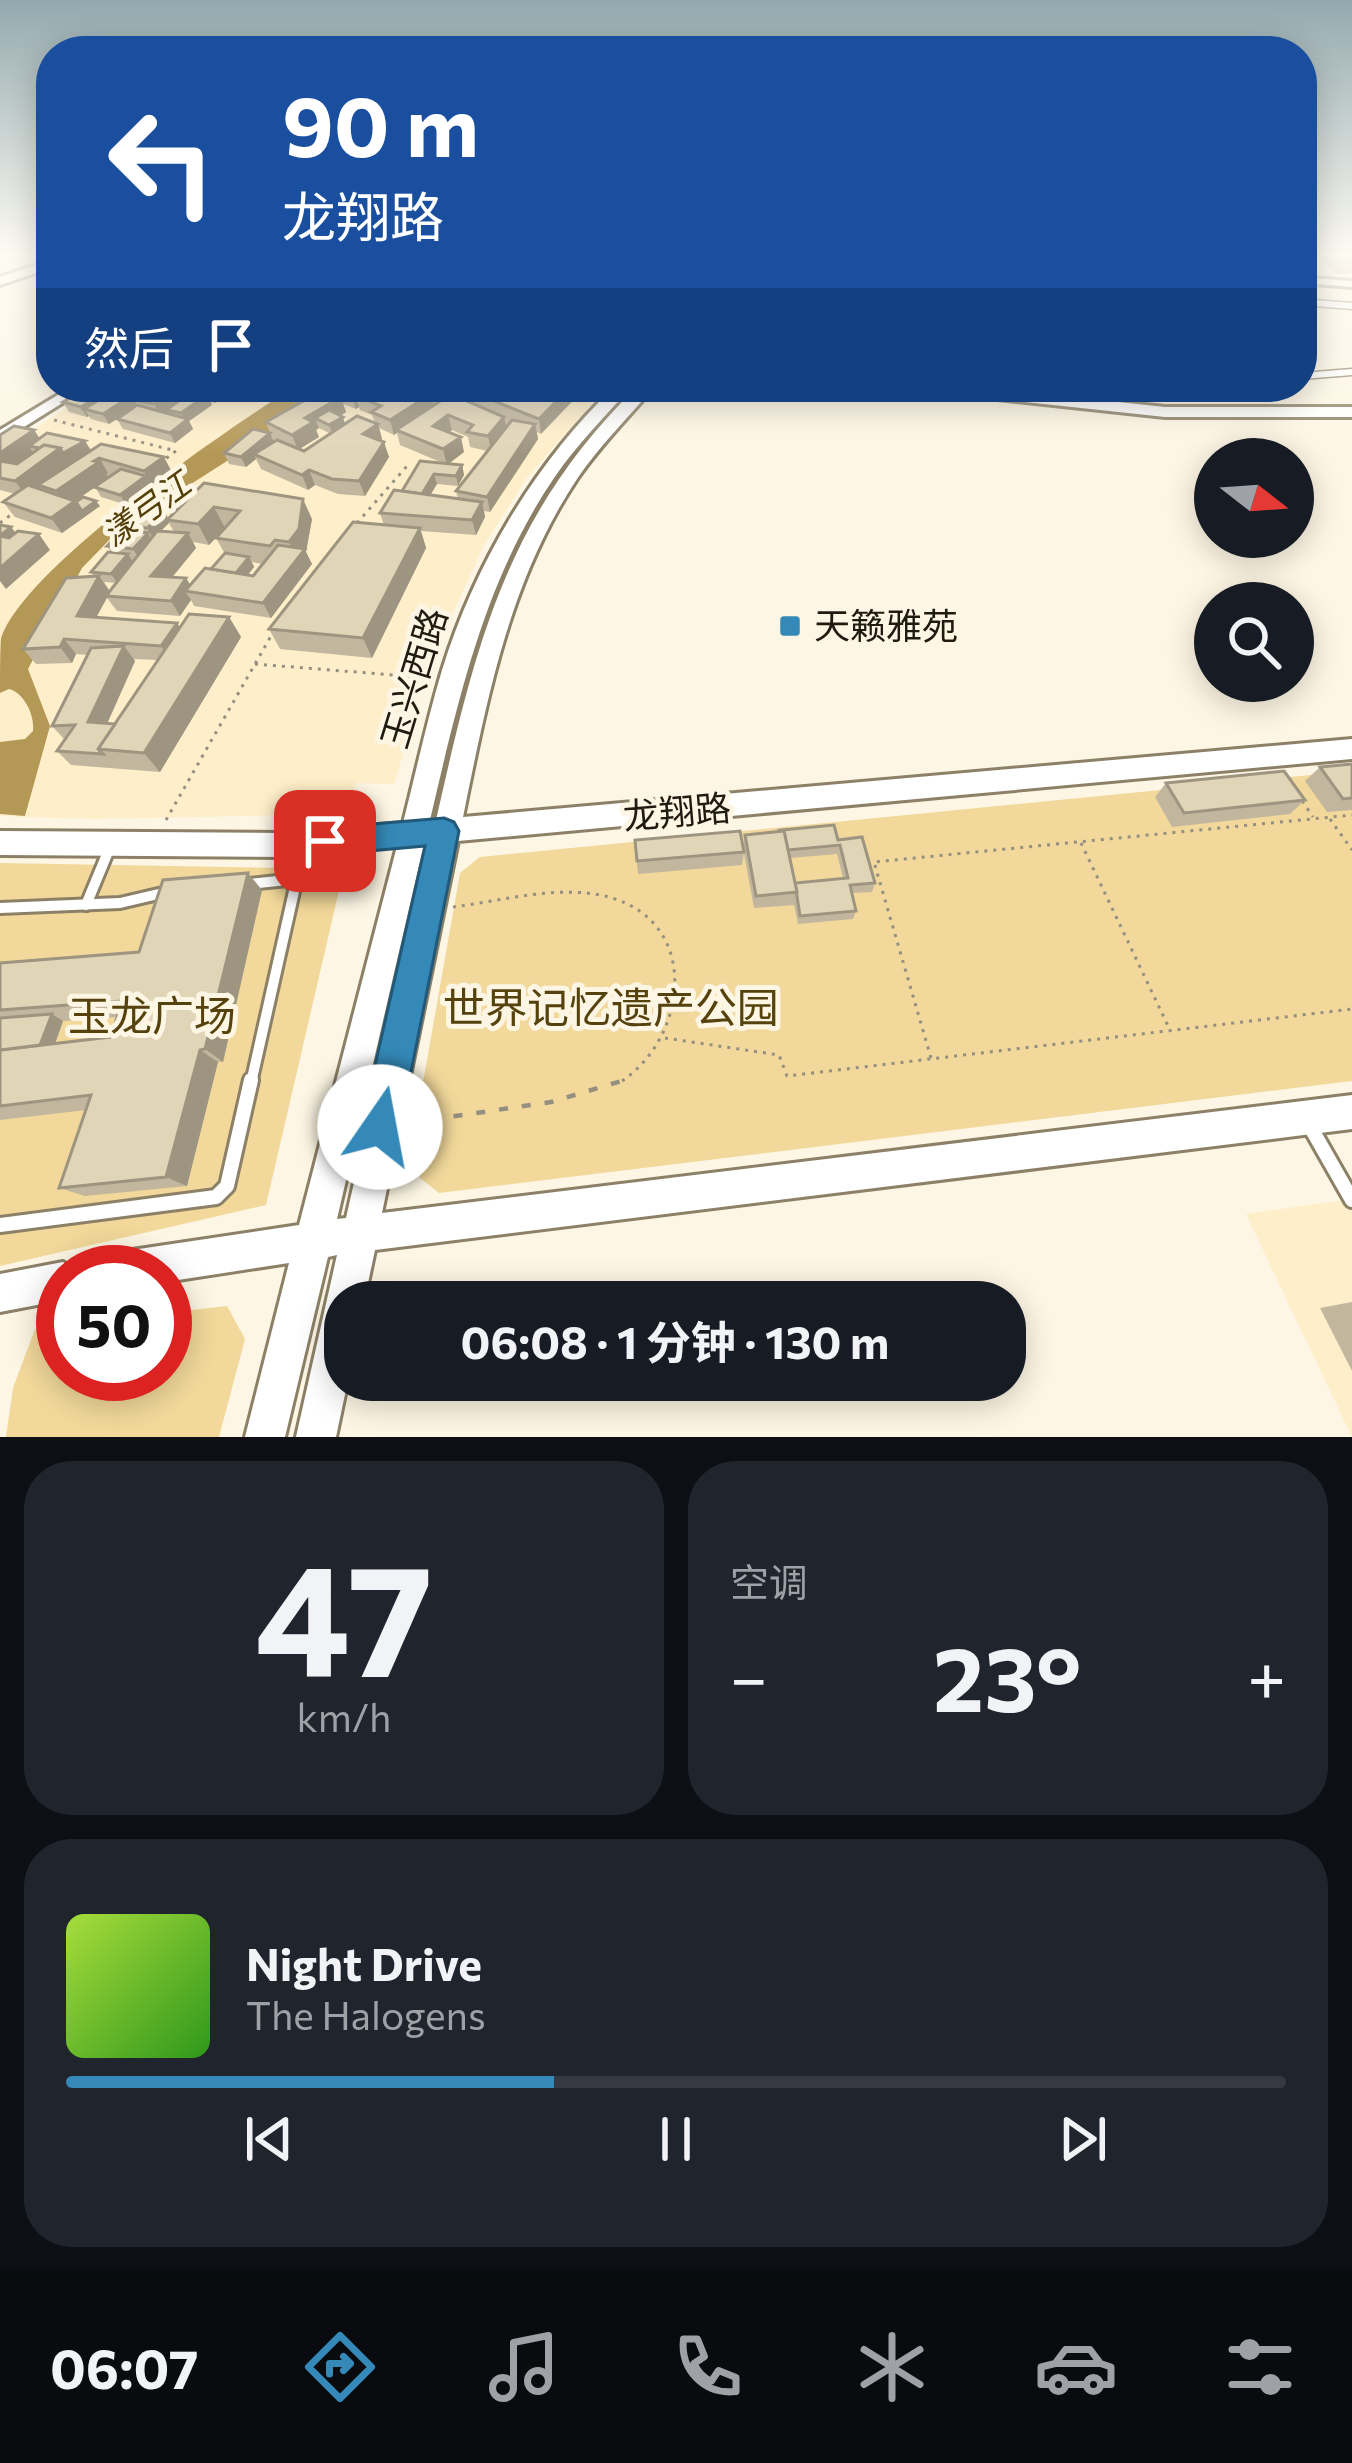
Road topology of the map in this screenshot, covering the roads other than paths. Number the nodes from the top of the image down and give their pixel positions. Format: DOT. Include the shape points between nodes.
graph roads {
  1 [pos="1352,372"];
  2 [pos="1317,375"];
  3 [pos="56,402"];
  4 [pos="609,402"];
  5 [pos="631,402"];
  6 [pos="1072,402"];
  7 [pos="1170,402"];
  8 [pos="1352,408"];
  9 [pos="0,437"];
  10 [pos="1352,749"];
  11 [pos="444,831"];
  12 [pos="411,834"];
  13 [pos="6,844"];
  14 [pos="110,847"];
  15 [pos="243,885"];
  16 [pos="176,891"];
  17 [pos="86,905"];
  18 [pos="0,908"];
  19 [pos="1352,1112"];
  20 [pos="1305,1118"];
  21 [pos="1352,1200"];
  22 [pos="0,1225"];
  23 [pos="358,1235"];
  24 [pos="312,1240"];
  25 [pos="192,1259"];
  26 [pos="36,1286"];
  27 [pos="0,1293"];
  28 [pos="266,1437"];
  29 [pos="316,1437"];
  1 -- 2 [label="lane"];
  3 -- 9 [label="street"];
  4 -- 12 [label="main road, 玉兴西路" via="530,497 484,588"];
  5 -- 11 [label="main road, 玉兴西路" via="566,477 522,558 482,669"];
  6 -- 8 [label="main road" via="1165,412"];
  7 -- 8 [label="main road"];
  10 -- 11 [label="main road, 龙翔路"];
  11 -- 12 [label="main road, 龙翔路"];
  11 -- 23 [label="main road, 玉兴西路"];
  12 -- 14 [label="main road, 龙翔路"];
  12 -- 24 [label="main road, 玉兴西路"];
  13 -- 14 [label="main road, 龙翔路"];
  14 -- 17 [label="lane"];
  15 -- 22 [label="lane" via="295,886 227,1186 216,1196"];
  16 -- 17 [label="lane"];
  17 -- 18 [label="lane"];
  19 -- 20 [label="main road"];
  20 -- 21 [label="lane"];
  20 -- 23 [label="main road"];
  23 -- 24 [label="main road"];
  23 -- 29 [label="main road, 玉兴西路"];
  24 -- 25 [label="main road"];
  24 -- 28 [label="main road, 玉兴西路"];
  26 -- 27 [label="main road"];
}
